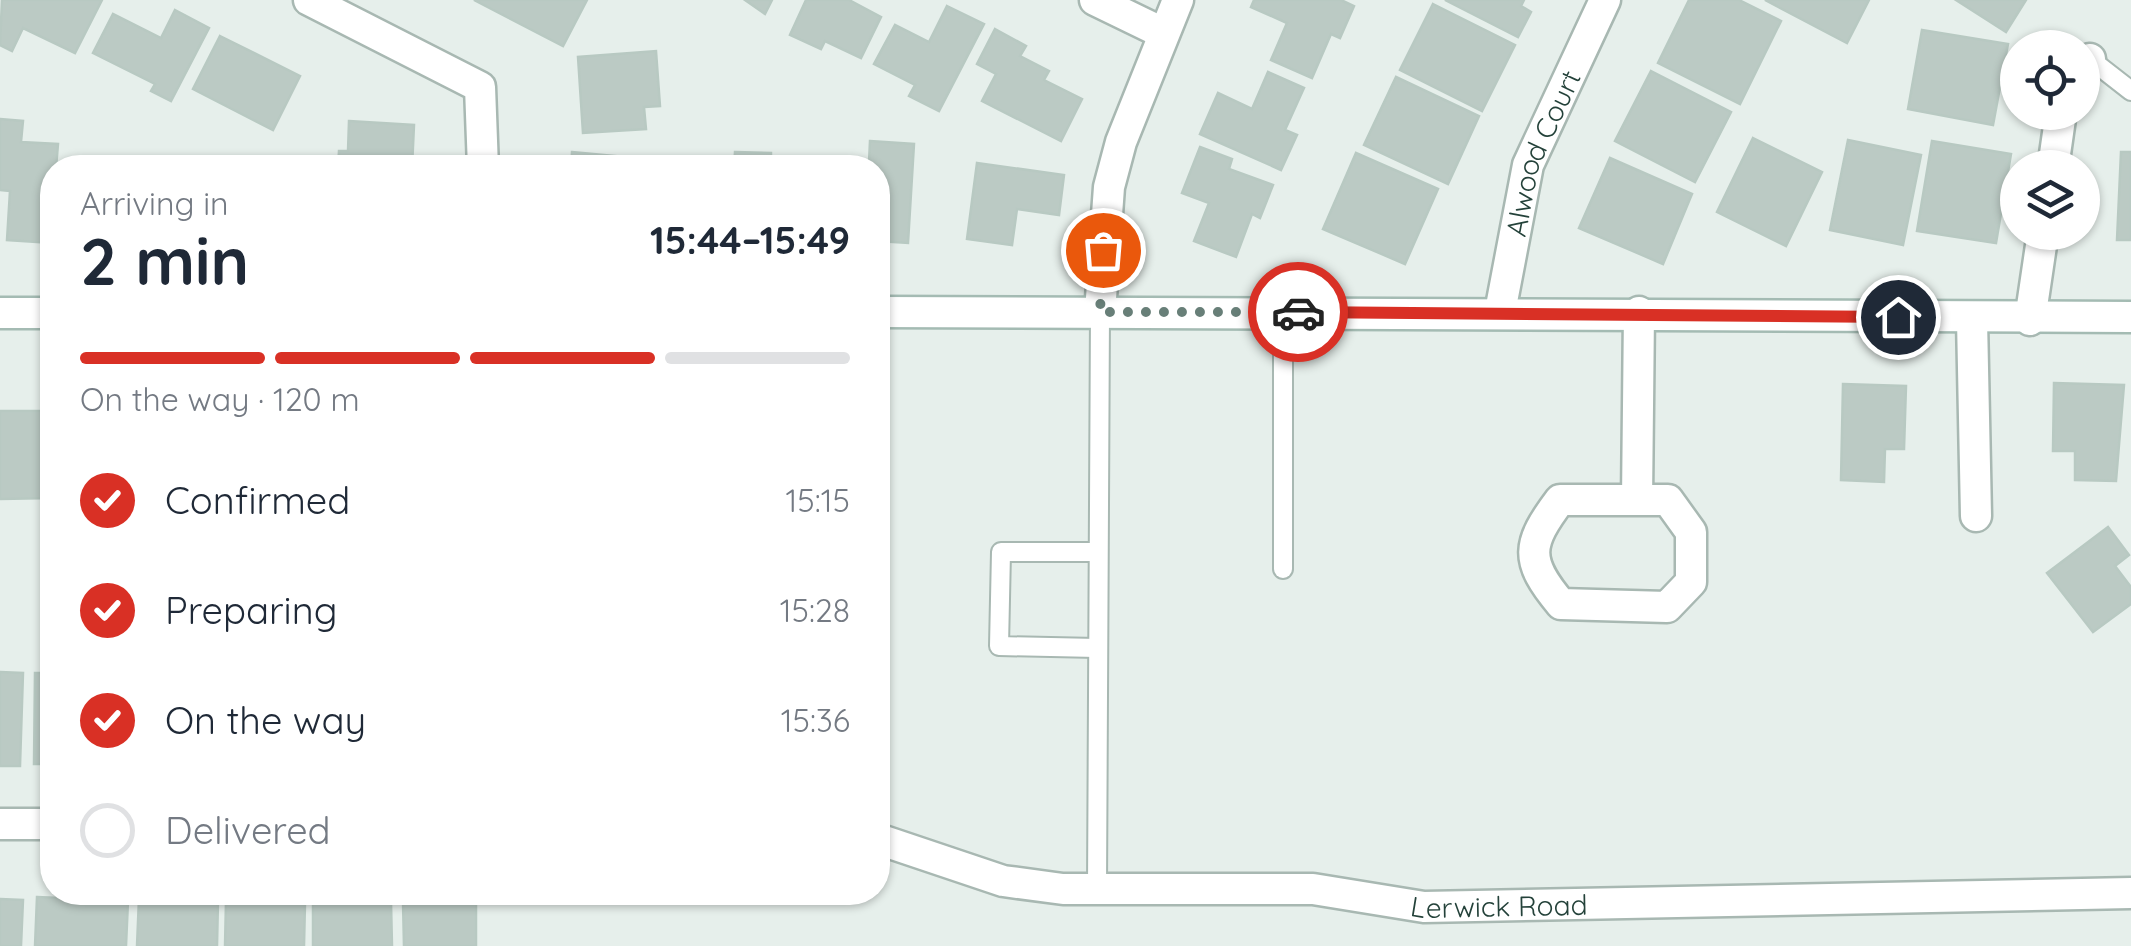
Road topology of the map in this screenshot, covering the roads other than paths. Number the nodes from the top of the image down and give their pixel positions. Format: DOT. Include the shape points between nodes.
graph roads {
  1 [pos="309,0"];
  2 [pos="1095,0"];
  3 [pos="1178,0"];
  4 [pos="1605,0"];
  5 [pos="1163,33"];
  6 [pos="2100,72"];
  7 [pos="2131,91"];
  8 [pos="483,155"];
  9 [pos="2040,250"];
  10 [pos="890,312"];
  11 [pos="1100,312"];
  12 [pos="1283,312"];
  13 [pos="1500,312"];
  14 [pos="1639,312"];
  15 [pos="0,313"];
  16 [pos="40,313"];
  17 [pos="2131,317"];
  18 [pos="1972,319"];
  19 [pos="2030,320"];
  20 [pos="1637,500"];
  21 [pos="1976,516"];
  22 [pos="1098,552"];
  23 [pos="1282,569"];
  24 [pos="1098,648"];
  25 [pos="0,824"];
  26 [pos="40,824"];
  27 [pos="890,843"];
  28 [pos="1096,888"];
  29 [pos="2131,893"];
  1 -- 8 [label="street" via="480,86"];
  2 -- 5 [label="street"];
  3 -- 5 [label="street"];
  4 -- 13 [label="street, Alwood Court" via="1528,165"];
  5 -- 11 [label="street" via="1109,187"];
  6 -- 7 [label="lane"];
  9 -- 19 [label="street"];
  10 -- 11 [label="street"];
  11 -- 12 [label="street"];
  11 -- 22 [label="lane"];
  12 -- 13 [label="street"];
  12 -- 23 [label="lane"];
  13 -- 14 [label="street"];
  14 -- 18 [label="street"];
  14 -- 20 [label="street"];
  15 -- 16 [label="street"];
  17 -- 19 [label="street"];
  18 -- 19 [label="street"];
  18 -- 21 [label="street"];
  20 -- 20 [label="street" via="1560,500 1536,532 1536,574 1560,604 1668,606 1691,582 1691,532 1668,500"];
  22 -- 24 [label="lane"];
  22 -- 24 [label="lane" via="1001,552 999,646"];
  24 -- 28 [label="lane"];
  25 -- 26 [label="street"];
  27 -- 28 [label="street, Lerwick Road" via="1002,881"];
  28 -- 29 [label="street, Lerwick Road" via="1313,889 1424,907"];
}
